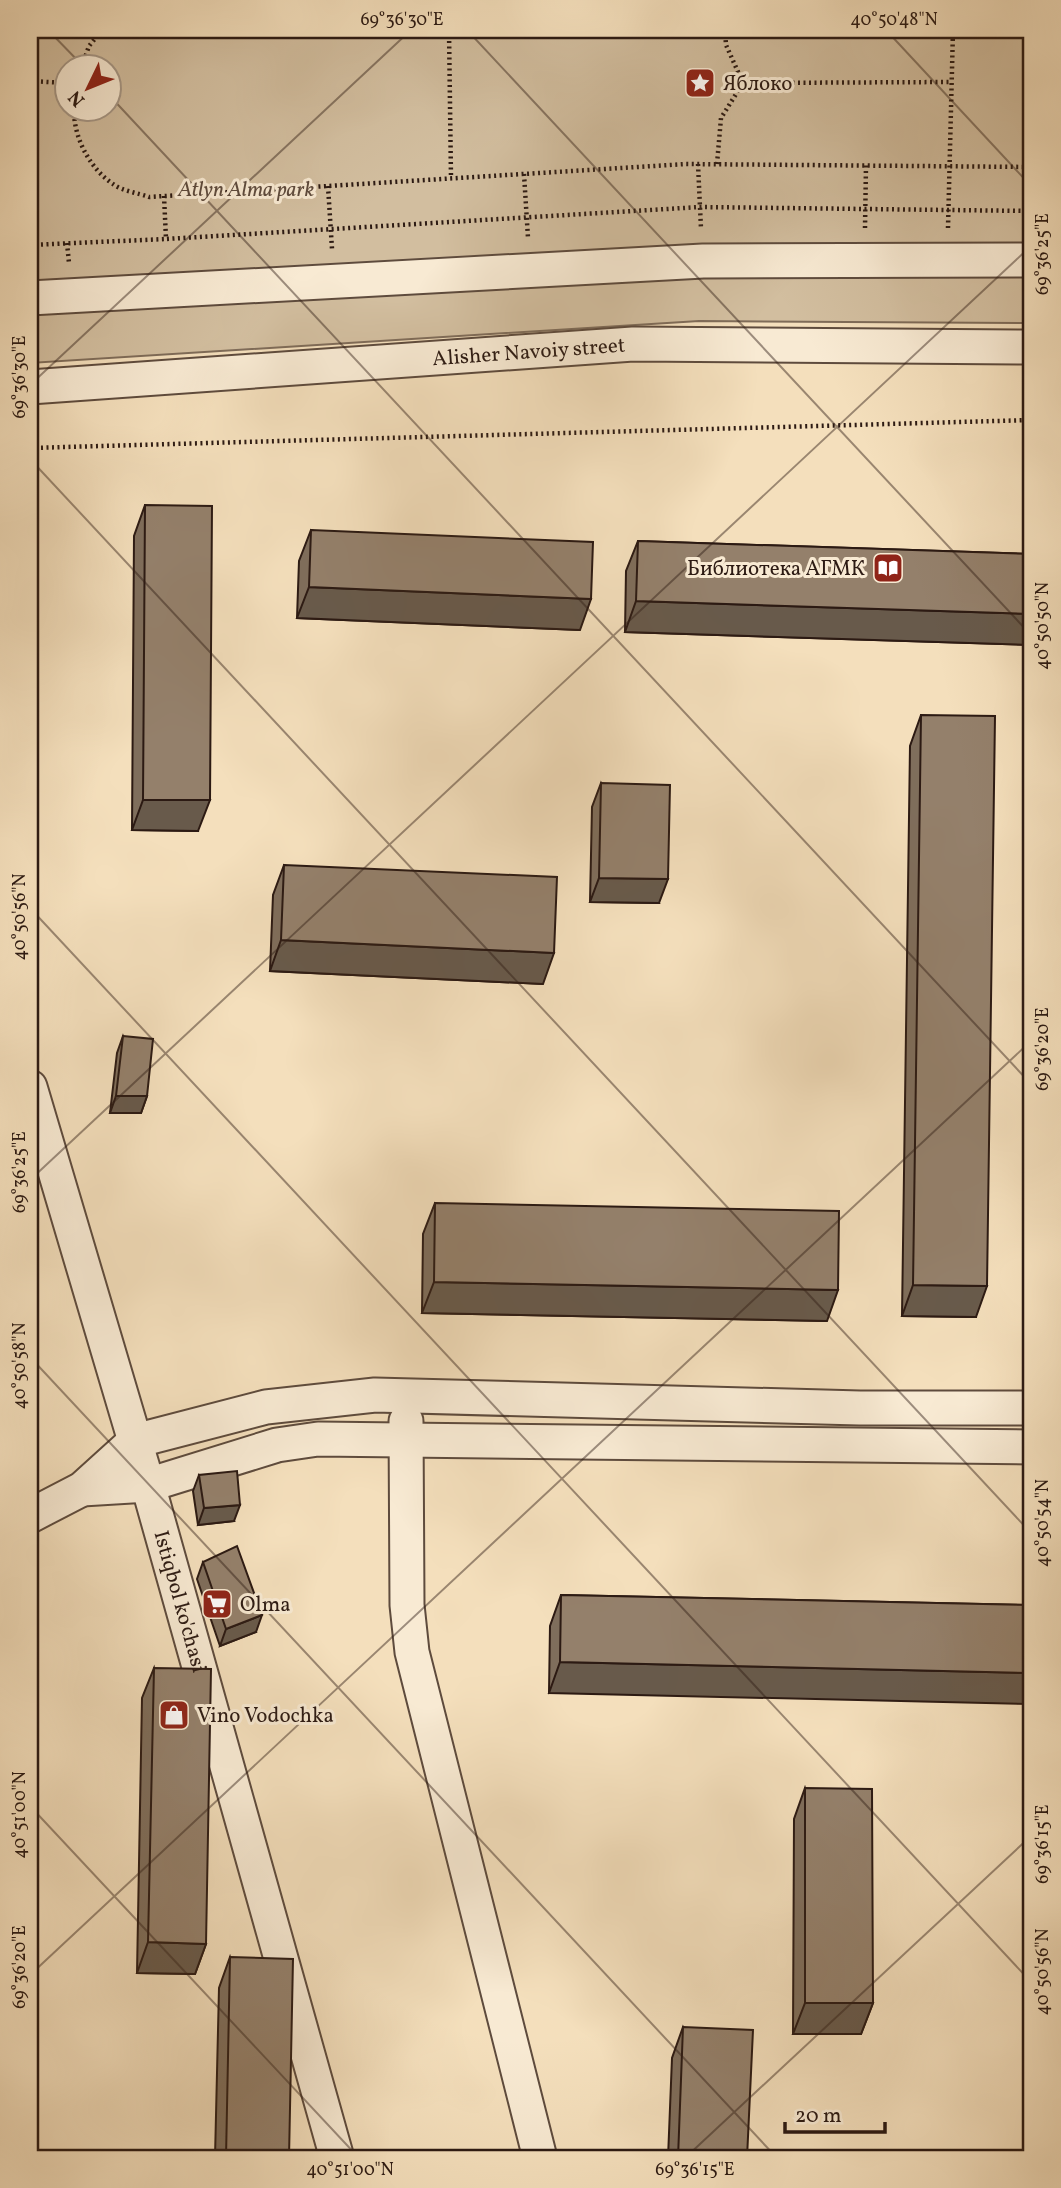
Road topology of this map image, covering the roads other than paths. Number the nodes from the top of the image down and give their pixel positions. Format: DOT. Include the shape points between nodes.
graph roads {
  1 [pos="1031,260"];
  2 [pos="30,298"];
  3 [pos="1031,347"];
  4 [pos="30,387"];
  5 [pos="30,1087"];
  6 [pos="406,1396"];
  7 [pos="1031,1408"];
  8 [pos="135,1441"];
  9 [pos="406,1441"];
  10 [pos="1031,1447"];
  11 [pos="148,1485"];
  12 [pos="82,1489"];
  13 [pos="30,1516"];
  14 [pos="337,2158"];
  15 [pos="540,2158"];
  1 -- 2 [label="street" via="703,261"];
  3 -- 4 [label="street, Alisher Navoiy street" via="633,344"];
  5 -- 8 [label="street, Istiqbol ko'chasi"];
  6 -- 7 [label="street"];
  6 -- 8 [label="street" via="267,1406"];
  6 -- 9 [label="street"];
  8 -- 11 [label="street, Istiqbol ko'chasi"];
  8 -- 12 [label="street"];
  9 -- 10 [label="street"];
  9 -- 11 [label="street" via="318,1439 277,1445"];
  9 -- 15 [label="street" via="407,1605 412,1652"];
  11 -- 12 [label="street"];
  11 -- 14 [label="street, Istiqbol ko'chasi"];
  12 -- 13 [label="street"];
}
